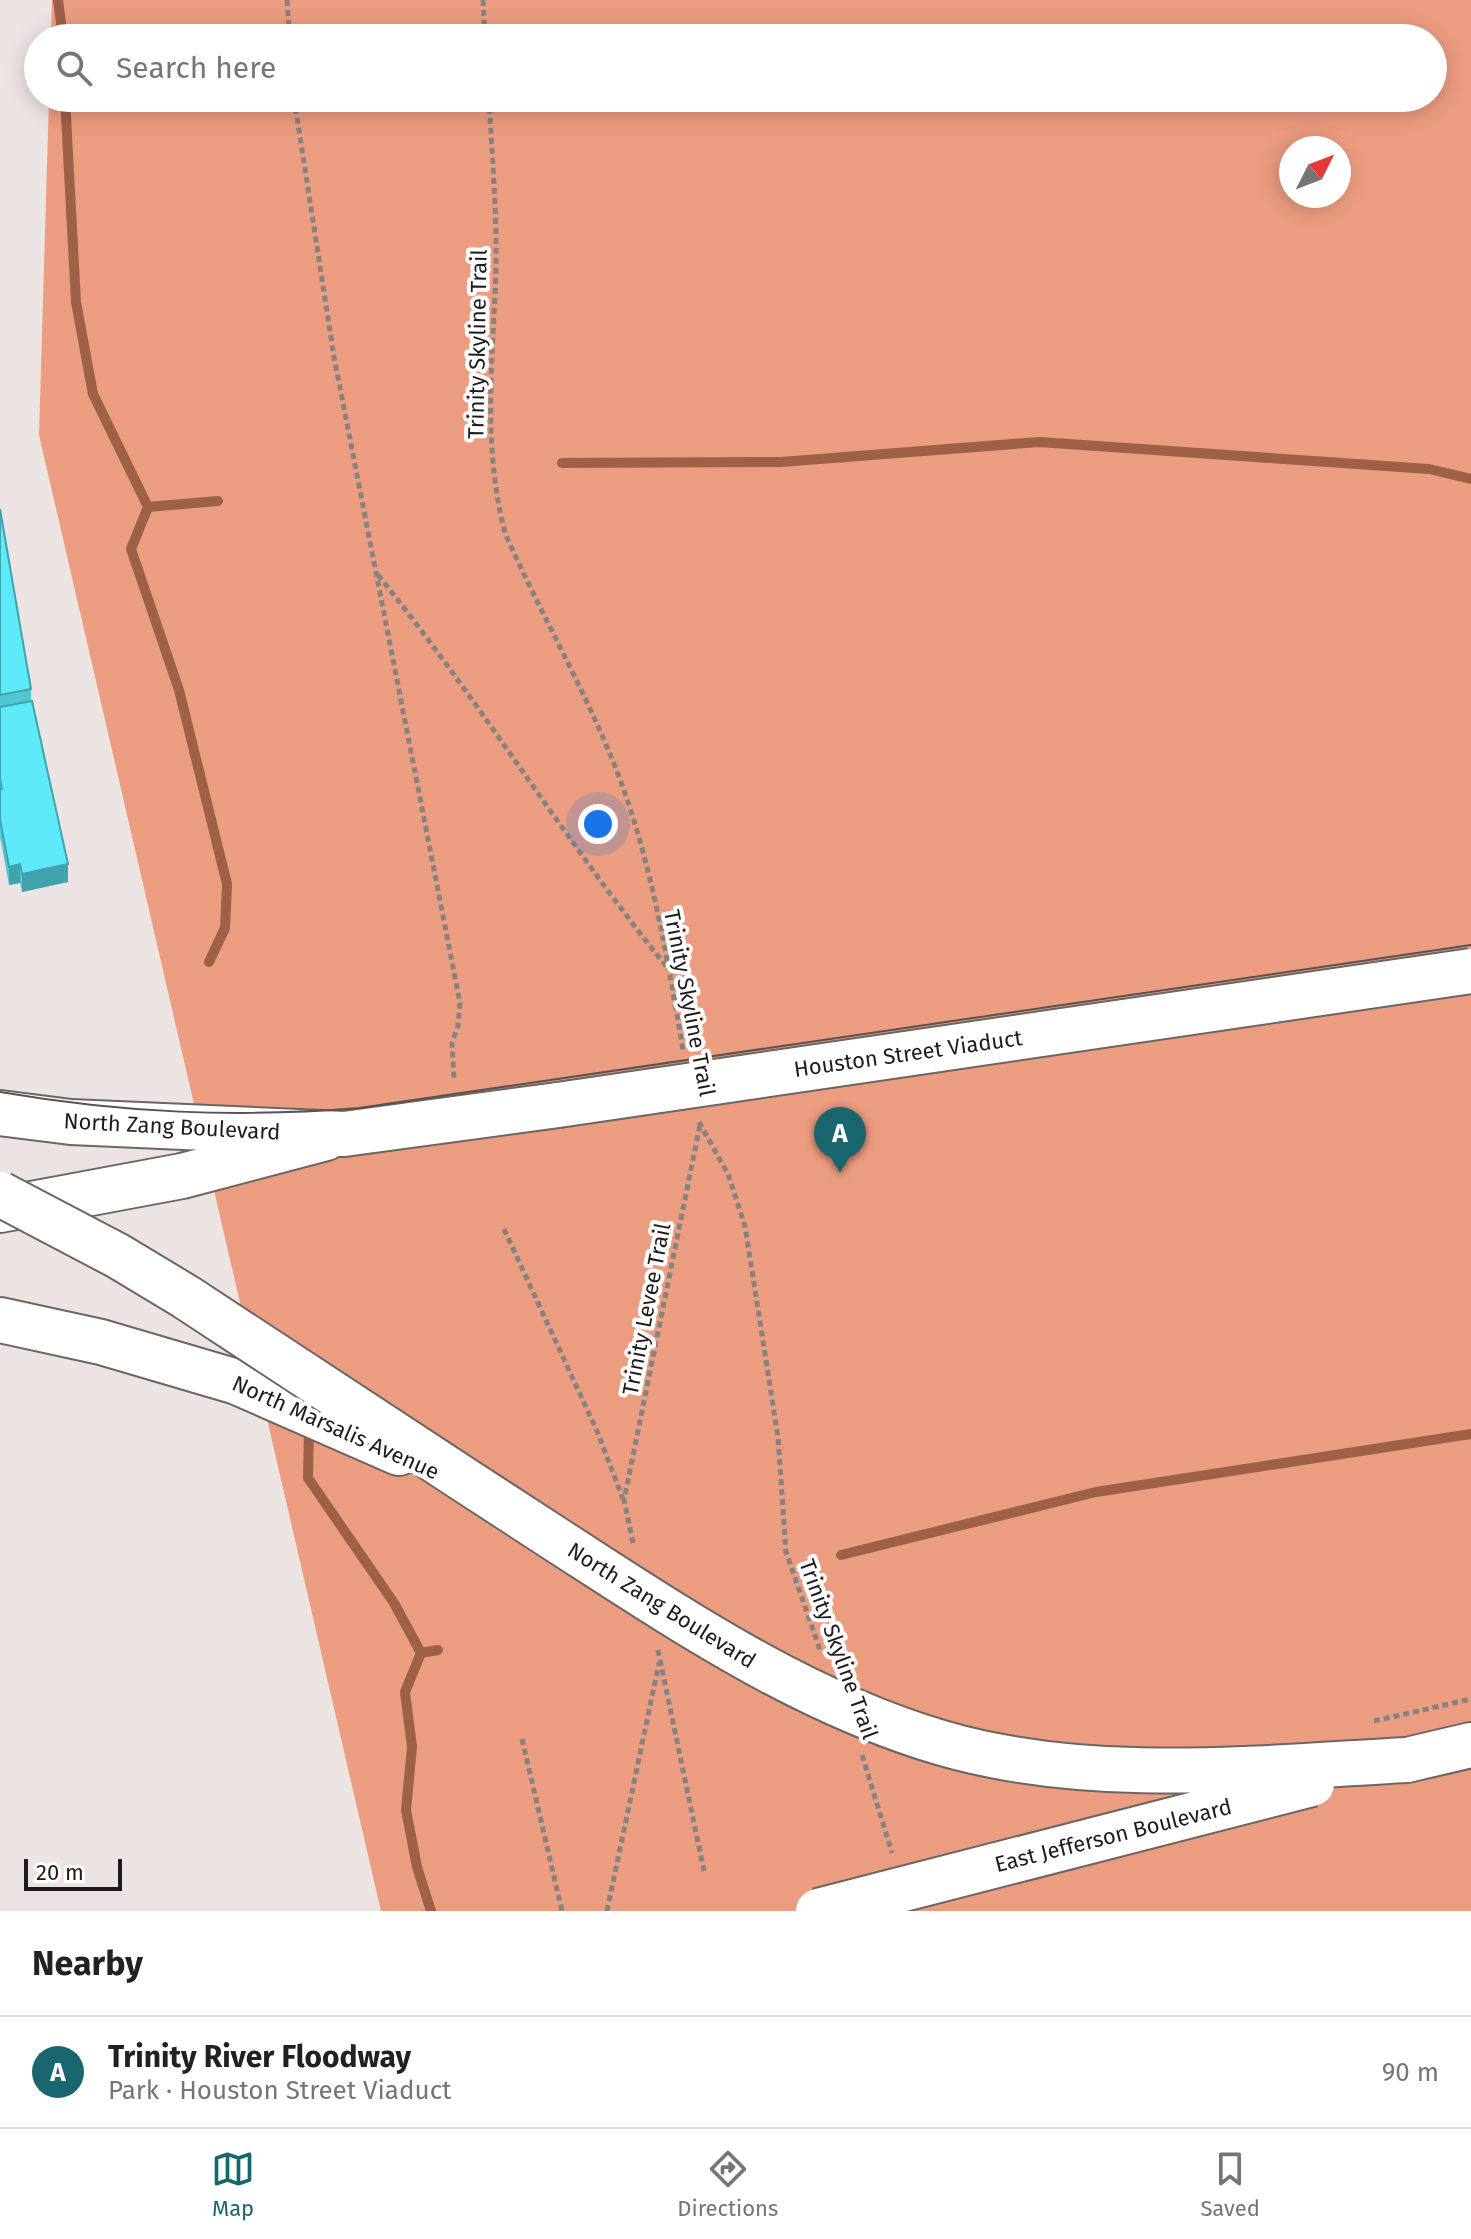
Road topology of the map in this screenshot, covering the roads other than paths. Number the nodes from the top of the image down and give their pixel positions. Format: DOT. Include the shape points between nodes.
graph roads {
  1 [pos="1471,971"];
  2 [pos="0,1113"];
  3 [pos="344,1134"];
  4 [pos="0,1194"];
  5 [pos="0,1210"];
  6 [pos="0,1320"];
  7 [pos="484,1493"];
  8 [pos="1471,1745"];
  9 [pos="1407,1760"];
  10 [pos="914,1874"];
  11 [pos="818,1911"];
  12 [pos="859,1911"];
  1 -- 3 [label="main road, Houston Street Viaduct, bridge"];
  2 -- 3 [label="main road, North Zang Boulevard" via="71,1122"];
  3 -- 5 [label="main road" via="182,1176"];
  4 -- 7 [label="main road, North Zang Boulevard, bridge" via="186,1297"];
  6 -- 7 [label="main road, North Marsalis Avenue, bridge" via="101,1342 237,1382"];
  7 -- 9 [label="main road, North Zang Boulevard, bridge" via="742,1656 827,1700 944,1744 1042,1763 1191,1772"];
  8 -- 9 [label="main road"];
  9 -- 10 [label="main road, East Jefferson Boulevard, bridge"];
  10 -- 11 [label="main road, East Jefferson Boulevard, bridge"];
  10 -- 12 [label="main road, bridge"];
}
